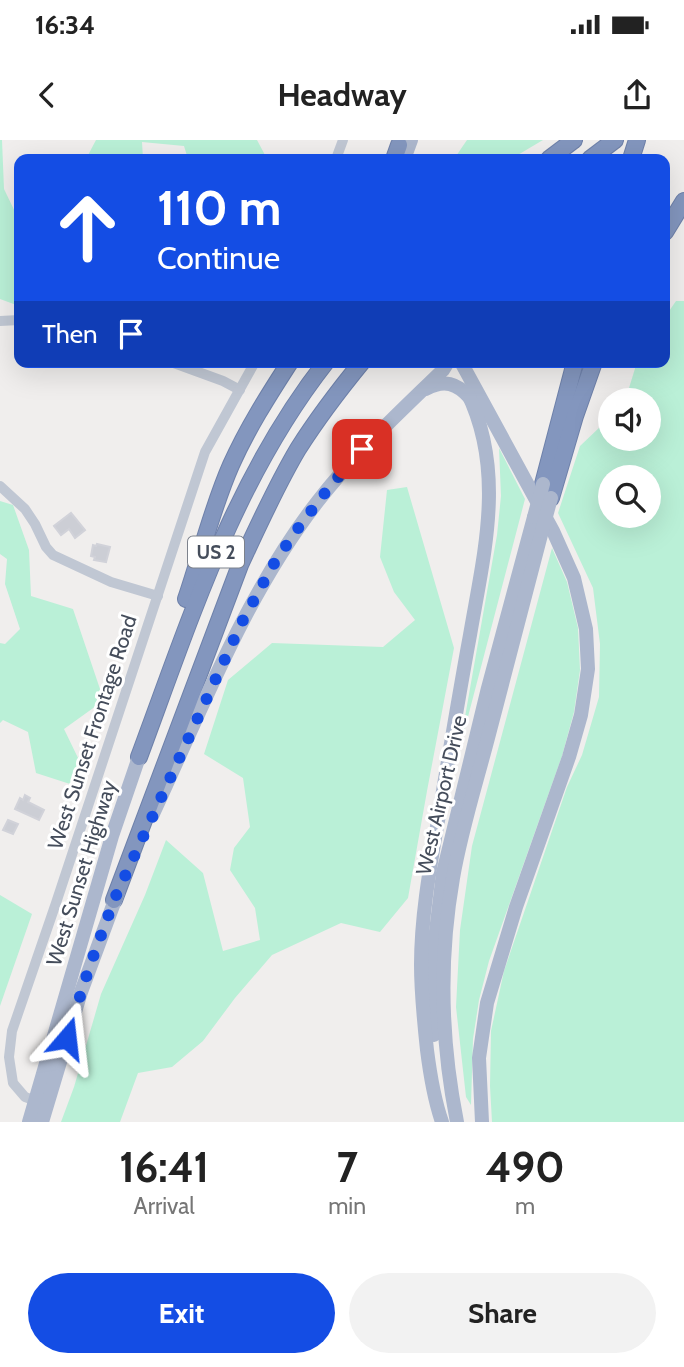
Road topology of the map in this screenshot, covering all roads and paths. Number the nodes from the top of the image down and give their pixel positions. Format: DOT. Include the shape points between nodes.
graph roads {
  1 [pos="574,140"];
  2 [pos="615,140"];
  3 [pos="556,154"];
  4 [pos="597,154"];
  5 [pos="684,201"];
  6 [pos="670,224"];
  7 [pos="188,368"];
  8 [pos="252,368"];
  9 [pos="286,368"];
  10 [pos="322,368"];
  11 [pos="357,368"];
  12 [pos="445,368"];
  13 [pos="453,368"];
  14 [pos="464,368"];
  15 [pos="574,368"];
  16 [pos="592,368"];
  17 [pos="240,390"];
  18 [pos="419,394"];
  19 [pos="470,398"];
  20 [pos="0,486"];
  21 [pos="547,491"];
  22 [pos="158,596"];
  23 [pos="139,757"];
  24 [pos="114,900"];
  25 [pos="41,1103"];
  26 [pos="29,1122"];
  27 [pos="42,1122"];
  28 [pos="444,1122"];
  29 [pos="457,1122"];
  30 [pos="482,1122"];
  1 -- 3 [label="highway"];
  2 -- 4 [label="highway"];
  5 -- 6 [label="highway"];
  7 -- 17 [label="street"];
  8 -- 17 [label="street, West Sunset Frontage Road"];
  9 -- 23 [label="highway" via="225,480"];
  10 -- 23 [label="highway, US 2" via="282,426 235,510"];
  11 -- 24 [label="highway, US 2" via="299,449 259,523"];
  12 -- 18 [label="main road, West Sunset Highway"];
  13 -- 19 [label="main road"];
  14 -- 30 [label="main road" via="574,578 586,629 588,669 569,757 487,1003 479,1058"];
  15 -- 21 [label="highway"];
  16 -- 21 [label="highway"];
  17 -- 22 [label="street, West Sunset Frontage Road" via="205,452"];
  18 -- 19 [label="main road" via="444,383 460,388"];
  18 -- 24 [label="main road, West Sunset Highway" via="337,478 273,565 242,622"];
  19 -- 28 [label="main road" via="488,460 488,524 431,868 421,964 429,1067"];
  20 -- 22 [label="street" via="25,509 53,555 111,582"];
  21 -- 28 [label="main road, West Airport Drive, bridge" via="534,517 439,897 433,948 433,1020"];
  21 -- 29 [label="main road, West Airport Drive, bridge" via="542,531 450,893 444,1012"];
  22 -- 25 [label="street, West Sunset Frontage Road" via="12,1031 13,1083 25,1097"];
  23 -- 25 [label="main road, West Sunset Highway / US 2" via="111,836"];
  24 -- 25 [label="main road, West Sunset Highway / US 2"];
  25 -- 26 [label="main road, West Sunset Highway / US 2"];
  25 -- 27 [label="main road, West Sunset Highway / US 2"];
}
